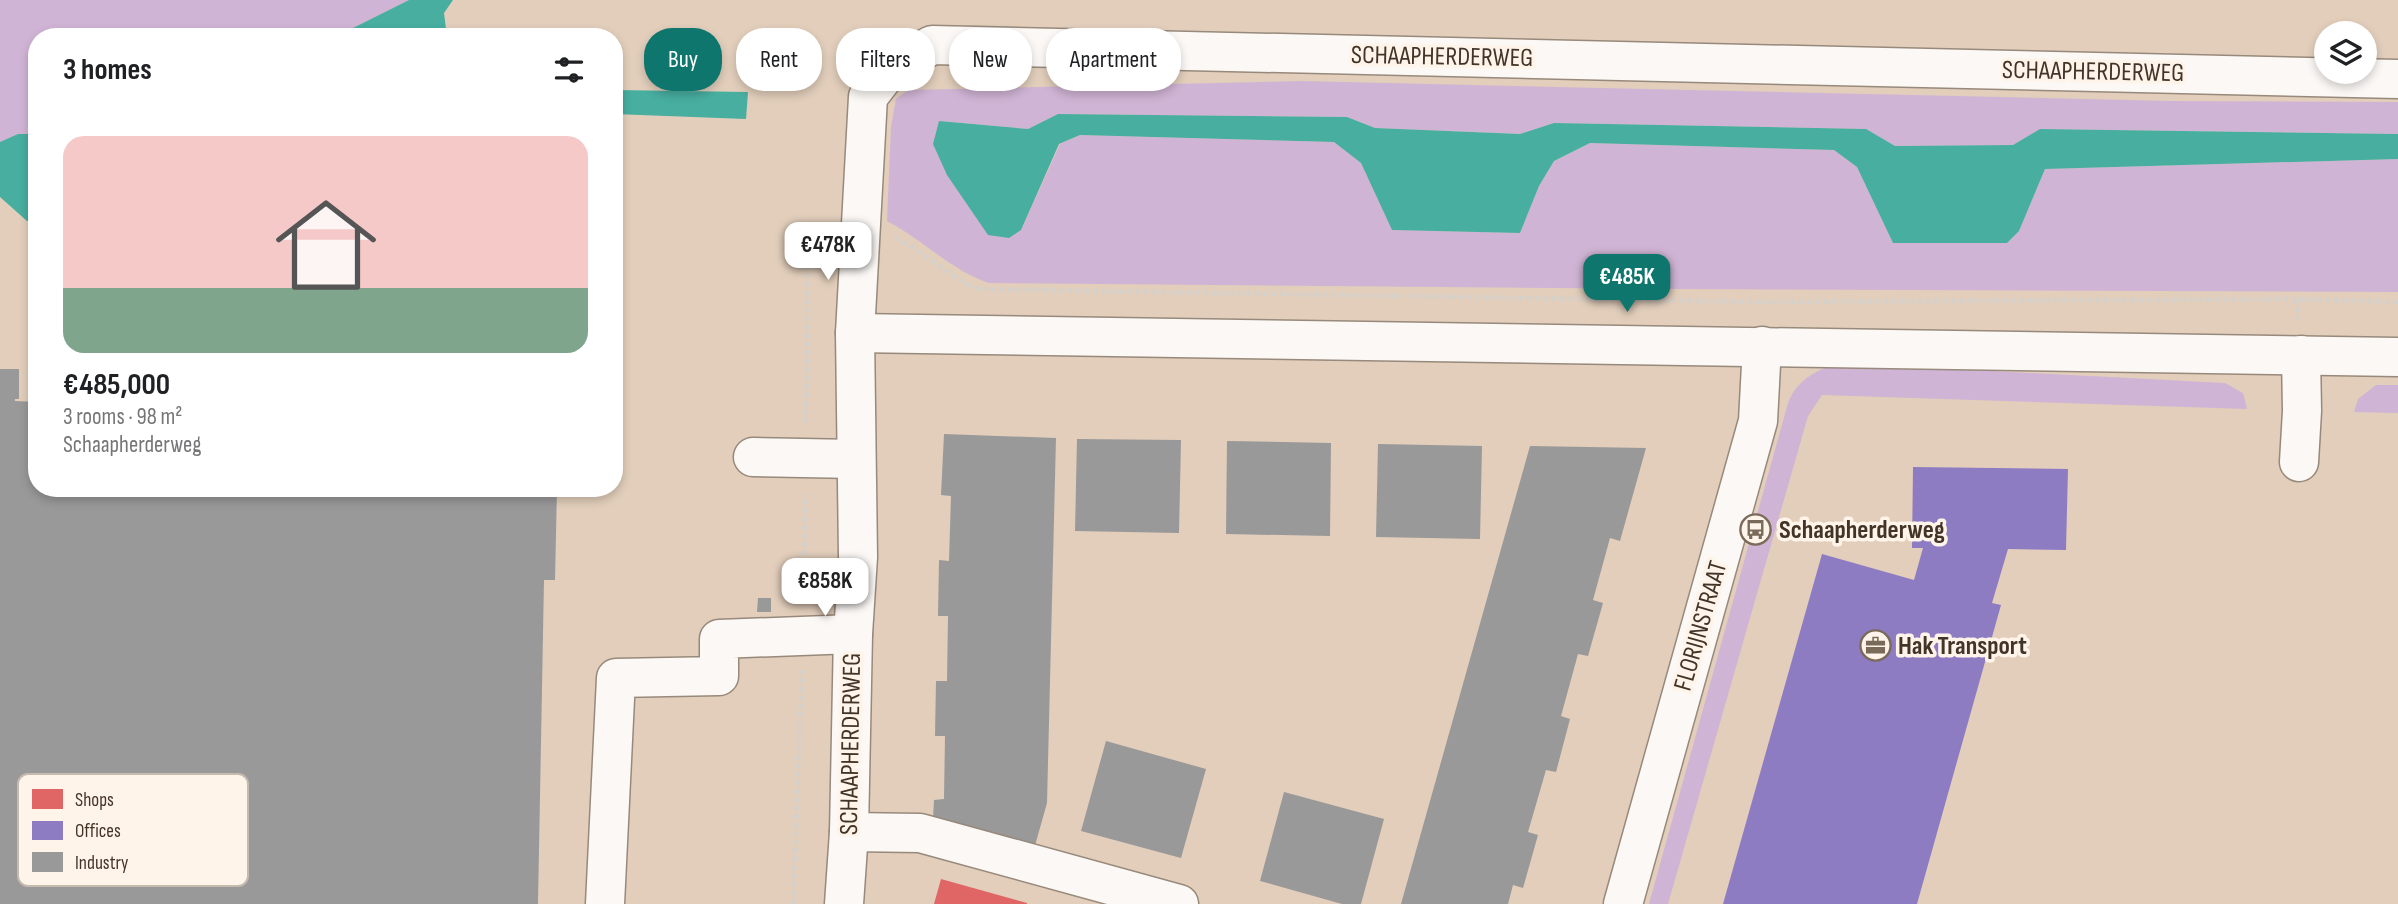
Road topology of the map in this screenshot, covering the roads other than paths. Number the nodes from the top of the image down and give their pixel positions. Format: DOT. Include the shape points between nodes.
graph roads {
  1 [pos="2398,79"];
  2 [pos="855,333"];
  3 [pos="1762,346"];
  4 [pos="2301,355"];
  5 [pos="2398,357"];
  6 [pos="753,457"];
  7 [pos="856,459"];
  8 [pos="2299,463"];
  9 [pos="853,634"];
  10 [pos="849,832"];
  11 [pos="606,904"];
  12 [pos="844,904"];
  13 [pos="1179,904"];
  14 [pos="1623,904"];
  1 -- 2 [label="street, SCHAAPHERDERWEG" via="932,45 889,69 868,97"];
  2 -- 3 [label="street"];
  2 -- 7 [label="street, SCHAAPHERDERWEG"];
  3 -- 4 [label="street"];
  3 -- 14 [label="street, FLORIJNSTRAAT" via="1758,421"];
  4 -- 5 [label="street"];
  4 -- 8 [label="street"];
  6 -- 7 [label="street"];
  7 -- 9 [label="street, SCHAAPHERDERWEG" via="858,557"];
  9 -- 10 [label="street, SCHAAPHERDERWEG"];
  9 -- 11 [label="street" via="719,639 719,676 616,678"];
  10 -- 12 [label="street, SCHAAPHERDERWEG"];
  10 -- 13 [label="street" via="920,834"];
}
